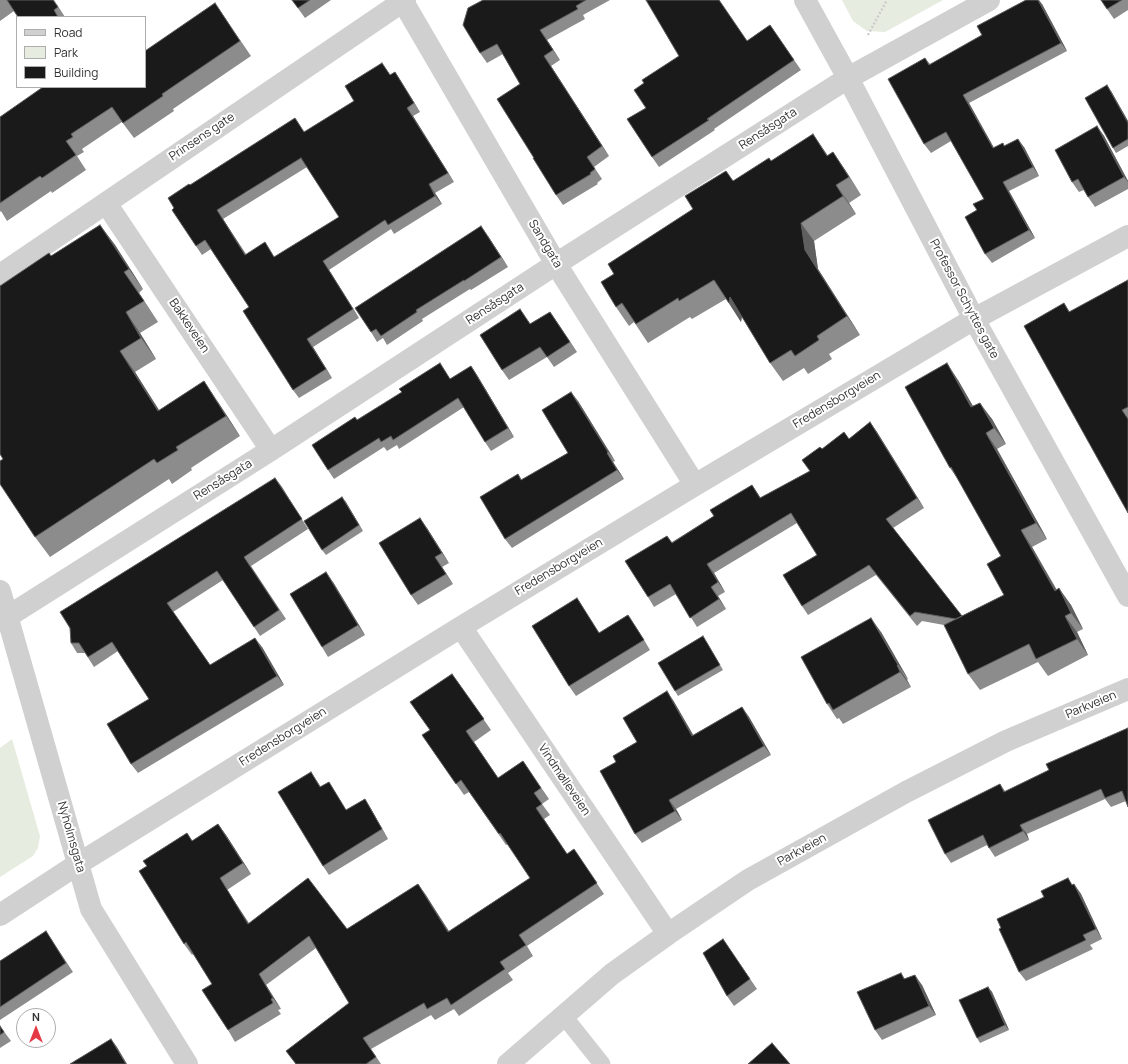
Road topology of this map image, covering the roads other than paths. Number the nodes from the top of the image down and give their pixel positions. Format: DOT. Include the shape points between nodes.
graph roads {
  1 [pos="403,0"];
  2 [pos="806,0"];
  3 [pos="989,0"];
  4 [pos="848,78"];
  5 [pos="106,203"];
  6 [pos="1128,236"];
  7 [pos="556,264"];
  8 [pos="0,275"];
  9 [pos="974,319"];
  10 [pos="271,450"];
  11 [pos="695,485"];
  12 [pos="0,591"];
  13 [pos="1128,596"];
  14 [pos="8,617"];
  15 [pos="461,627"];
  16 [pos="1128,689"];
  17 [pos="78,864"];
  18 [pos="0,915"];
  19 [pos="668,934"];
  20 [pos="564,1015"];
  21 [pos="187,1064"];
  22 [pos="508,1064"];
  23 [pos="602,1064"];
  1 -- 5 [label="street, Prinsens gate"];
  1 -- 7 [label="street, Sandgata"];
  2 -- 4 [label="street, Professor Schyttes gate"];
  3 -- 4 [label="street, Rensåsgata"];
  4 -- 7 [label="street, Rensåsgata"];
  4 -- 9 [label="street, Professor Schyttes gate"];
  5 -- 8 [label="street, Prinsens gate"];
  5 -- 10 [label="street, Bakkeveien"];
  6 -- 9 [label="street, Fredensborgveien"];
  7 -- 10 [label="street, Rensåsgata"];
  7 -- 11 [label="street, Sandgata"];
  9 -- 11 [label="street, Fredensborgveien"];
  9 -- 13 [label="street, Professor Schyttes gate"];
  10 -- 14 [label="street, Rensåsgata"];
  11 -- 15 [label="street, Fredensborgveien"];
  12 -- 14 [label="street, Nyholmsgata"];
  14 -- 17 [label="street, Nyholmsgata"];
  15 -- 17 [label="street, Fredensborgveien"];
  15 -- 19 [label="street, Vindmølleveien"];
  16 -- 19 [label="street, Parkveien" via="1006,741 906,792 748,880"];
  17 -- 18 [label="street, Fredensborgveien"];
  17 -- 21 [label="street, Nyholmsgata" via="91,908"];
  19 -- 20 [label="street, Parkveien" via="612,974"];
  20 -- 22 [label="street, Parkveien"];
  20 -- 23 [label="lane"];
}
